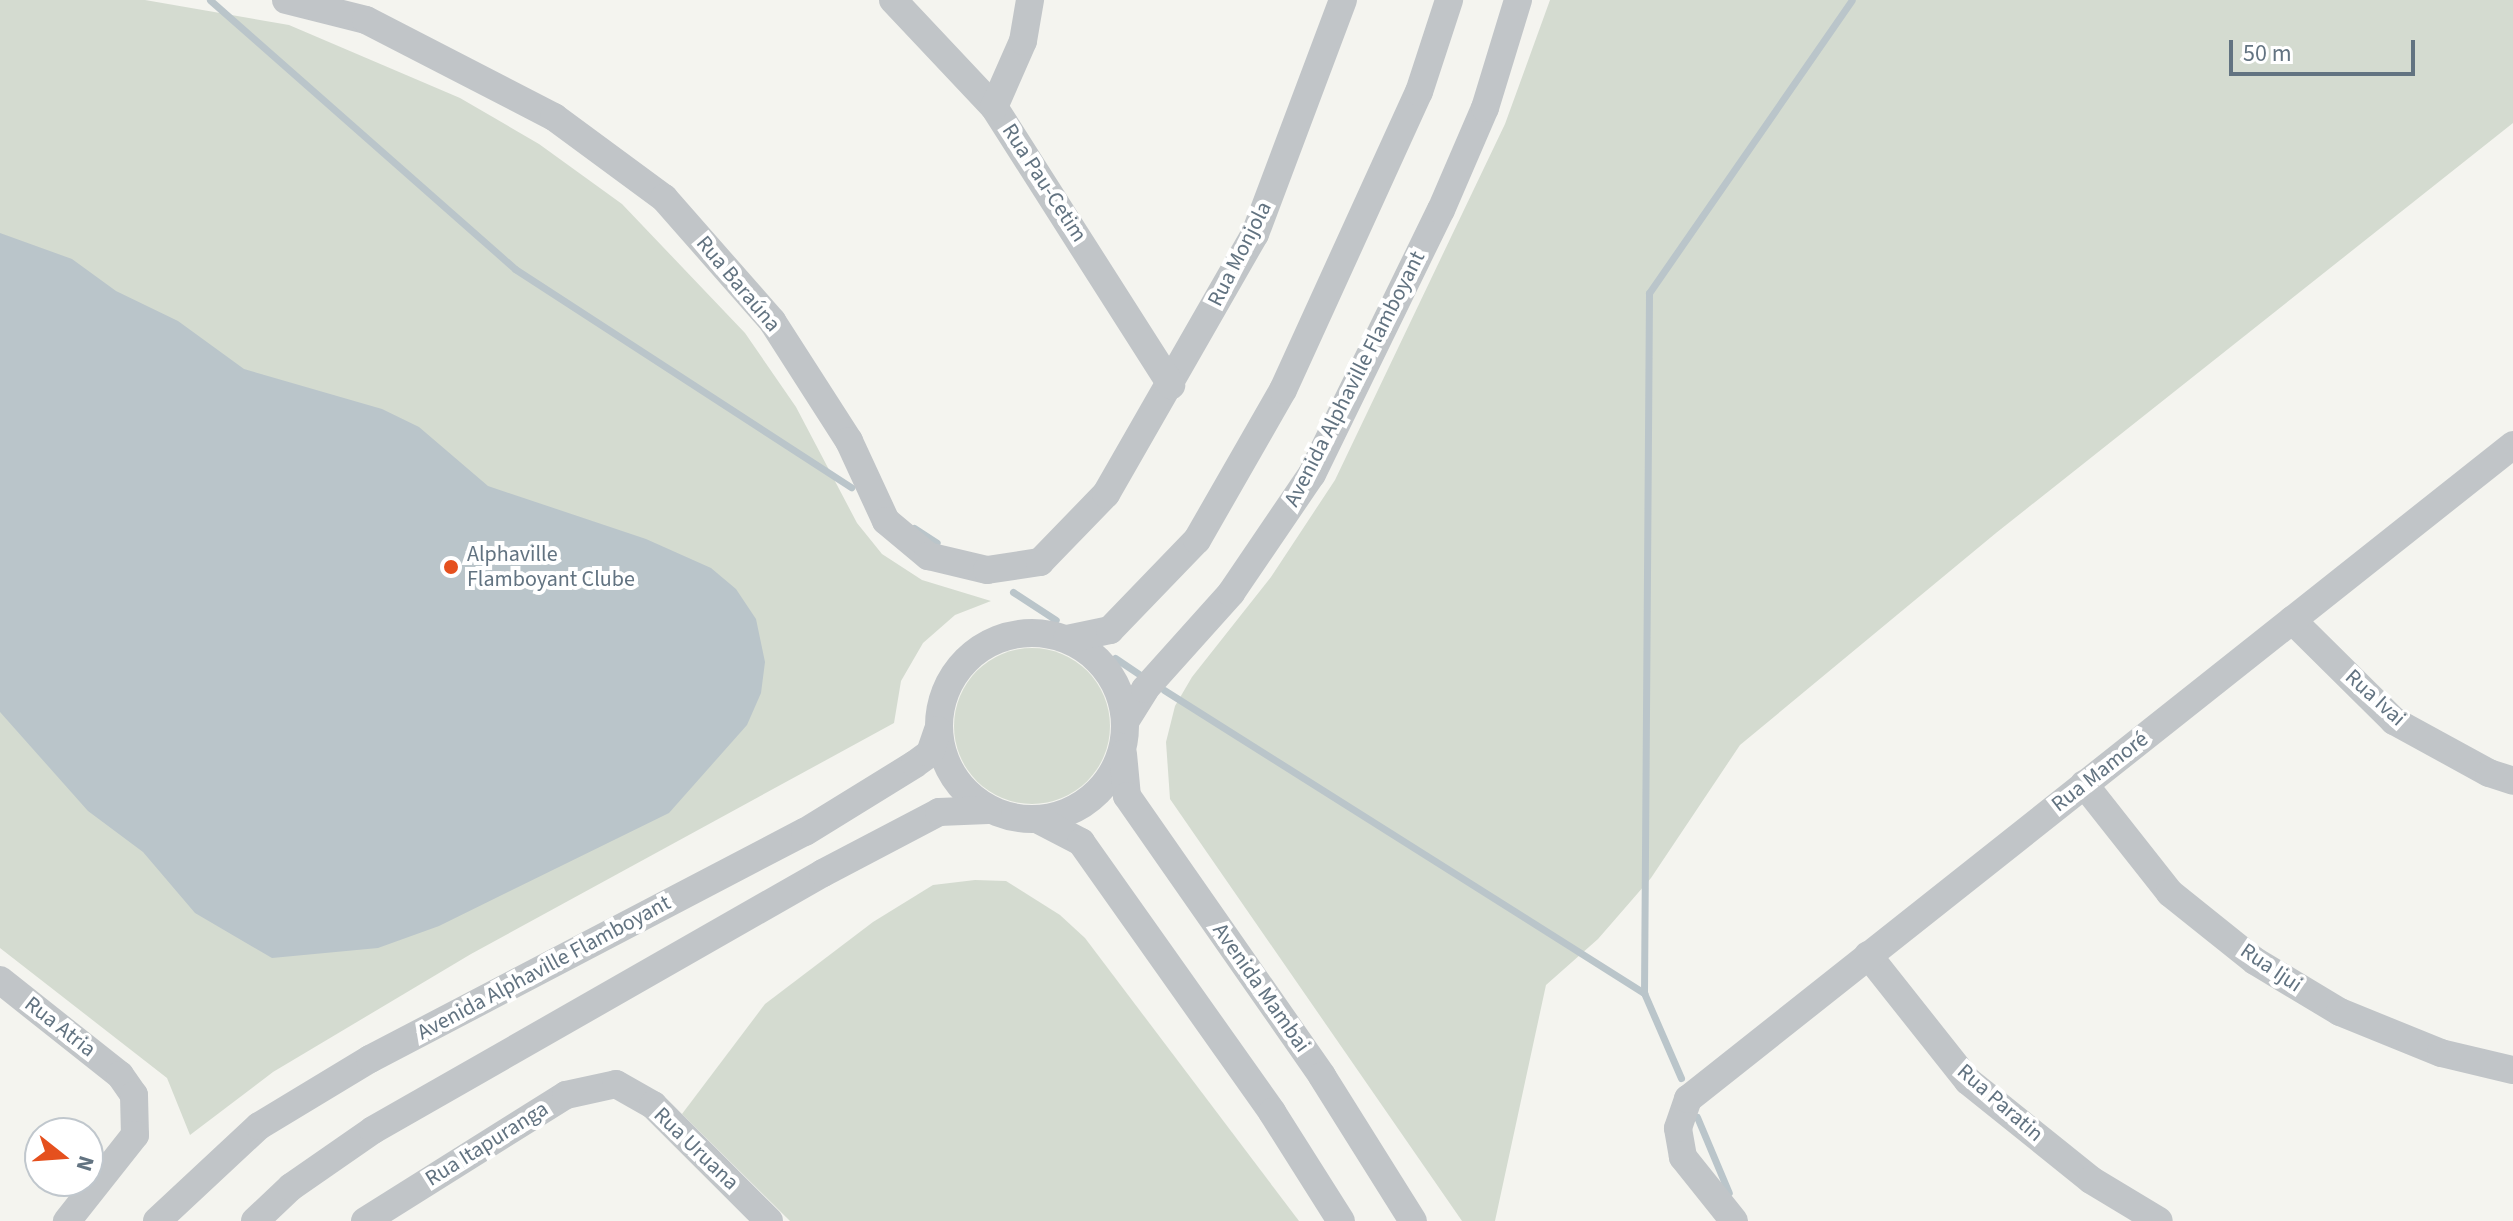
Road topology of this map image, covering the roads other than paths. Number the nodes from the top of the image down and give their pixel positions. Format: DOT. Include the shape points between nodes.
graph roads {
  1 [pos="286,0"];
  2 [pos="893,0"];
  3 [pos="1030,0"];
  4 [pos="1343,0"];
  5 [pos="1449,0"];
  6 [pos="1518,0"];
  7 [pos="370,10"];
  8 [pos="994,107"];
  9 [pos="1171,385"];
  10 [pos="2513,445"];
  11 [pos="1106,494"];
  12 [pos="2292,620"];
  13 [pos="1067,639"];
  14 [pos="1126,720"];
  15 [pos="938,730"];
  16 [pos="1123,753"];
  17 [pos="2513,781"];
  18 [pos="2084,784"];
  19 [pos="988,810"];
  20 [pos="1037,819"];
  21 [pos="1868,955"];
  22 [pos="0,980"];
  23 [pos="2513,1070"];
  24 [pos="616,1084"];
  25 [pos="67,1221"];
  26 [pos="157,1221"];
  27 [pos="255,1221"];
  28 [pos="365,1221"];
  29 [pos="769,1221"];
  30 [pos="1341,1221"];
  31 [pos="1413,1221"];
  32 [pos="1734,1221"];
  33 [pos="2159,1221"];
  1 -- 7 [label="street, Rua Baraúna"];
  2 -- 8 [label="street, Rua Pau-Cetim"];
  3 -- 8 [label="street" via="1023,41"];
  4 -- 9 [label="street, Rua Monjola" via="1255,234"];
  5 -- 13 [label="street" via="1419,92 1296,362 1197,540 1110,630"];
  6 -- 14 [label="street, Avenida Alphaville Flamboyant" via="1485,108 1441,210 1312,474 1231,593 1145,689"];
  7 -- 11 [label="street, Rua Baraúna" via="554,117 664,198 772,321 849,441 886,521 928,556 987,570 1040,562"];
  8 -- 9 [label="street, Rua Pau-Cetim"];
  9 -- 11 [label="street, Rua Monjola"];
  10 -- 12 [label="street, Rua Mamoré"];
  12 -- 17 [label="street, Rua Ivai" via="2394,721"];
  12 -- 18 [label="street, Rua Mamoré"];
  13 -- 14 [label="street" via="1095,656 1118,688"];
  13 -- 15 [label="street" via="1035,632 1003,637 980,649 958,669 943,698"];
  14 -- 16 [label="street"];
  15 -- 19 [label="street" via="945,761 962,789"];
  15 -- 26 [label="street, Avenida Alphaville Flamboyant" via="930,753 805,832 370,1059 259,1126"];
  16 -- 20 [label="street" via="1108,782 1085,805"];
  16 -- 31 [label="street, Avenida Mambai" via="1127,796 1322,1076"];
  18 -- 21 [label="street, Rua Mamoré"];
  18 -- 23 [label="street, Rua Ijui" via="2170,893 2255,961 2340,1012 2441,1053"];
  19 -- 20 [label="street" via="1019,820"];
  19 -- 27 [label="street" via="939,812 823,873 373,1130 291,1187"];
  20 -- 30 [label="street" via="1081,842 1272,1112"];
  21 -- 32 [label="street, Rua Mamoré" via="1688,1099 1678,1128 1683,1157"];
  21 -- 33 [label="street, Rua Paratin" via="1968,1081 2091,1180"];
  22 -- 25 [label="street, Rua Atria" via="120,1075 134,1095 135,1135"];
  24 -- 28 [label="street, Rua Itapuranga" via="566,1095"];
  24 -- 29 [label="street, Rua Uruana" via="653,1105"];
}
